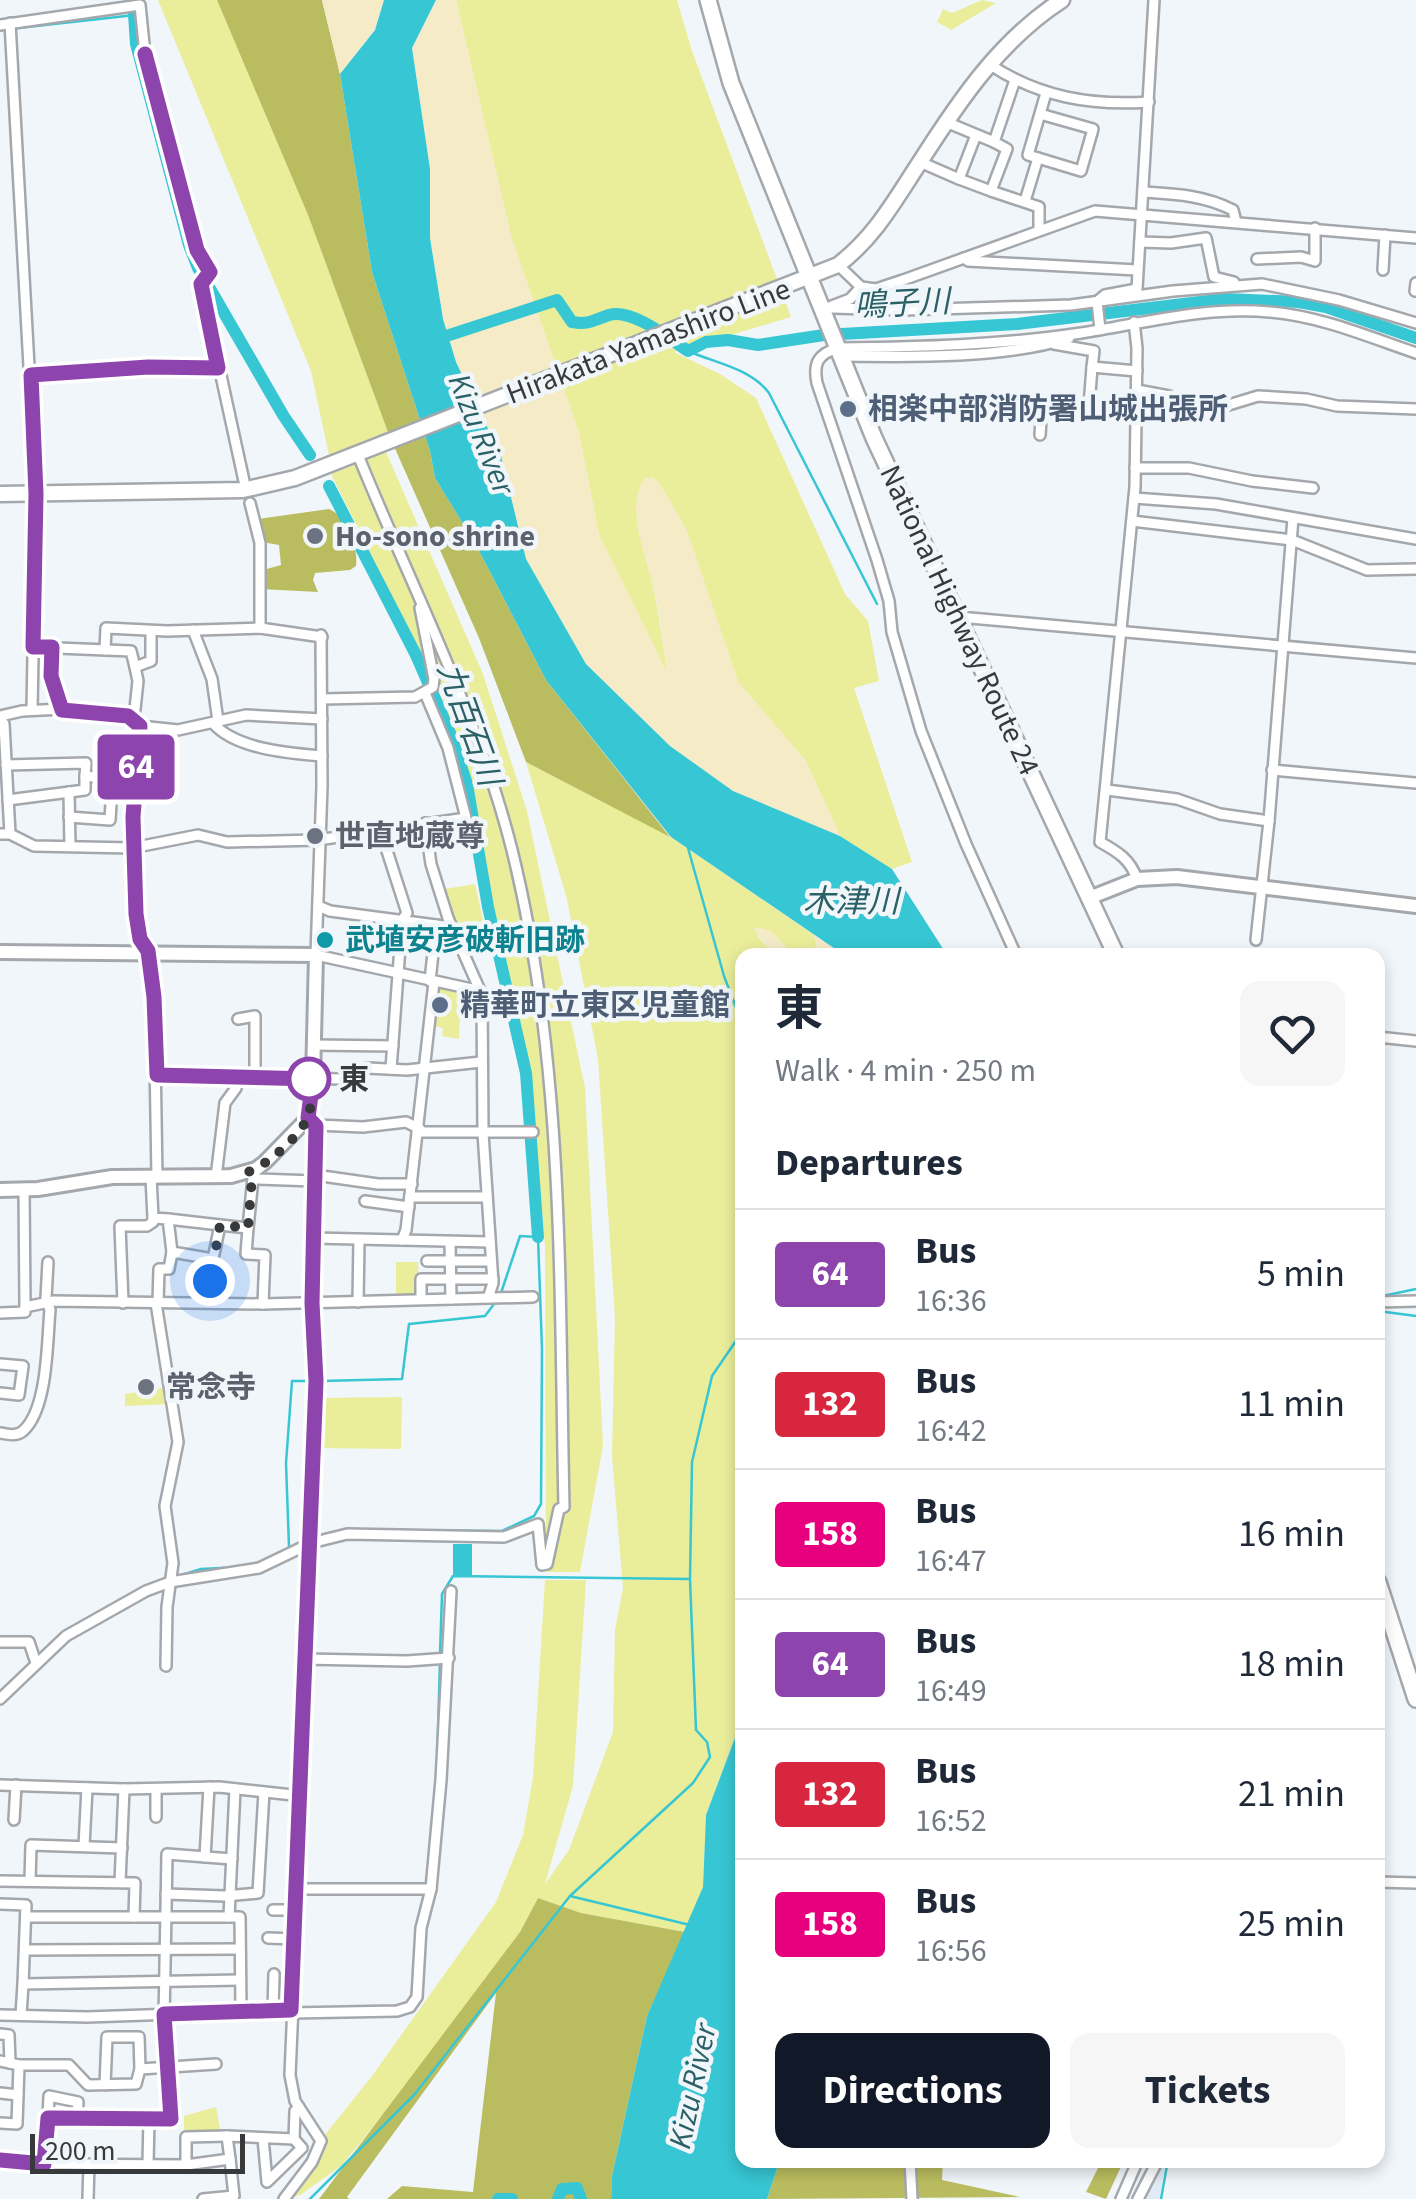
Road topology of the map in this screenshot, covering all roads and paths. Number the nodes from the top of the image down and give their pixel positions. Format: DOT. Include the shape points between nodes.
graph roads {
  1 [pos="708,0"];
  2 [pos="1062,0"];
  3 [pos="1154,0"];
  4 [pos="8,26"];
  5 [pos="990,64"];
  6 [pos="1015,80"];
  7 [pos="1046,94"];
  8 [pos="1149,102"];
  9 [pos="1040,114"];
  10 [pos="946,122"];
  11 [pos="976,135"];
  12 [pos="994,142"];
  13 [pos="1038,158"];
  14 [pos="920,162"];
  15 [pos="958,179"];
  16 [pos="990,191"];
  17 [pos="1143,192"];
  18 [pos="1025,201"];
  19 [pos="1141,214"];
  20 [pos="1231,221"];
  21 [pos="1314,228"];
  22 [pos="1039,230"];
  23 [pos="1385,235"];
  24 [pos="1206,238"];
  25 [pos="1416,238"];
  26 [pos="1140,242"];
  27 [pos="964,258"];
  28 [pos="1257,258"];
  29 [pos="838,264"];
  30 [pos="1138,270"];
  31 [pos="1383,270"];
  32 [pos="806,279"];
  33 [pos="1416,282"];
  34 [pos="1238,284"];
  35 [pos="862,288"];
  36 [pos="1416,290"];
  37 [pos="1097,304"];
  38 [pos="826,310"];
  39 [pos="1134,322"];
  40 [pos="1416,324"];
  41 [pos="1100,328"];
  42 [pos="1081,333"];
  43 [pos="1053,343"];
  44 [pos="840,352"];
  45 [pos="1416,353"];
  46 [pos="1092,367"];
  47 [pos="218,368"];
  48 [pos="1137,371"];
  49 [pos="31,375"];
  50 [pos="1137,390"];
  51 [pos="1416,409"];
  52 [pos="1040,436"];
  53 [pos="361,454"];
  54 [pos="1135,468"];
  55 [pos="244,481"];
  56 [pos="1313,488"];
  57 [pos="0,494"];
  58 [pos="36,494"];
  59 [pos="1134,498"];
  60 [pos="250,503"];
  61 [pos="1293,518"];
  62 [pos="1132,521"];
  63 [pos="1416,539"];
  64 [pos="1292,540"];
  65 [pos="1416,570"];
  66 [pos="420,600"];
  67 [pos="959,617"];
  68 [pos="260,628"];
  69 [pos="193,630"];
  70 [pos="1119,630"];
  71 [pos="152,631"];
  72 [pos="1282,645"];
  73 [pos="33,647"];
  74 [pos="52,647"];
  75 [pos="105,650"];
  76 [pos="1416,658"];
  77 [pos="135,666"];
  78 [pos="426,693"];
  79 [pos="322,699"];
  80 [pos="32,710"];
  81 [pos="62,710"];
  82 [pos="0,717"];
  83 [pos="322,719"];
  84 [pos="137,722"];
  85 [pos="215,722"];
  86 [pos="137,756"];
  87 [pos="322,756"];
  88 [pos="6,765"];
  89 [pos="1272,770"];
  90 [pos="86,776"];
  91 [pos="112,779"];
  92 [pos="1416,783"];
  93 [pos="1107,790"];
  94 [pos="68,792"];
  95 [pos="8,800"];
  96 [pos="70,816"];
  97 [pos="1270,821"];
  98 [pos="425,823"];
  99 [pos="380,828"];
  100 [pos="5,834"];
  101 [pos="321,839"];
  102 [pos="70,846"];
  103 [pos="136,847"];
  104 [pos="1138,879"];
  105 [pos="1262,888"];
  106 [pos="1089,898"];
  107 [pos="318,906"];
  108 [pos="1416,906"];
  109 [pos="402,920"];
  110 [pos="436,925"];
  111 [pos="451,927"];
  112 [pos="1256,940"];
  113 [pos="1013,948"];
  114 [pos="1113,948"];
  115 [pos="148,951"];
  116 [pos="0,952"];
  117 [pos="316,955"];
  118 [pos="398,974"];
  119 [pos="432,982"];
  120 [pos="481,992"];
  121 [pos="238,1019"];
  122 [pos="1385,1038"];
  123 [pos="1416,1041"];
  124 [pos="313,1045"];
  125 [pos="393,1046"];
  126 [pos="481,1062"];
  127 [pos="423,1068"];
  128 [pos="392,1069"];
  129 [pos="157,1075"];
  130 [pos="238,1078"];
  131 [pos="255,1078"];
  132 [pos="313,1079"];
  133 [pos="312,1122"];
  134 [pos="419,1131"];
  135 [pos="533,1132"];
  136 [pos="483,1133"];
  137 [pos="250,1175"];
  138 [pos="154,1177"];
  139 [pos="216,1177"];
  140 [pos="314,1178"];
  141 [pos="412,1184"];
  142 [pos="0,1190"];
  143 [pos="24,1190"];
  144 [pos="486,1197"];
  145 [pos="365,1201"];
  146 [pos="410,1202"];
  147 [pos="153,1218"];
  148 [pos="168,1219"];
  149 [pos="220,1225"];
  150 [pos="248,1228"];
  151 [pos="313,1238"];
  152 [pos="359,1240"];
  153 [pos="402,1240"];
  154 [pos="450,1242"];
  155 [pos="489,1242"];
  156 [pos="172,1252"];
  157 [pos="212,1259"];
  158 [pos="427,1261"];
  159 [pos="450,1261"];
  160 [pos="491,1261"];
  161 [pos="48,1262"];
  162 [pos="450,1279"];
  163 [pos="493,1279"];
  164 [pos="534,1297"];
  165 [pos="488,1298"];
  166 [pos="422,1299"];
  167 [pos="450,1299"];
  168 [pos="1416,1301"];
  169 [pos="358,1302"];
  170 [pos="1385,1302"];
  171 [pos="47,1303"];
  172 [pos="124,1303"];
  173 [pos="157,1303"];
  174 [pos="208,1303"];
  175 [pos="312,1303"];
  176 [pos="263,1304"];
  177 [pos="25,1307"];
  178 [pos="0,1312"];
  179 [pos="0,1364"];
  180 [pos="0,1394"];
  181 [pos="0,1433"];
  182 [pos="311,1543"];
  183 [pos="170,1582"];
  184 [pos="451,1592"];
  185 [pos="1385,1598"];
  186 [pos="0,1642"];
  187 [pos="1408,1651"];
  188 [pos="449,1658"];
  189 [pos="304,1659"];
  190 [pos="36,1663"];
  191 [pos="166,1666"];
  192 [pos="1416,1698"];
  193 [pos="0,1699"];
  194 [pos="0,1785"];
  195 [pos="16,1785"];
  196 [pos="208,1787"];
  197 [pos="88,1788"];
  198 [pos="156,1788"];
  199 [pos="124,1789"];
  200 [pos="235,1789"];
  201 [pos="264,1792"];
  202 [pos="302,1796"];
  203 [pos="156,1817"];
  204 [pos="14,1820"];
  205 [pos="84,1846"];
  206 [pos="122,1848"];
  207 [pos="205,1857"];
  208 [pos="232,1859"];
  209 [pos="30,1881"];
  210 [pos="0,1882"];
  211 [pos="120,1882"];
  212 [pos="1385,1882"];
  213 [pos="1416,1883"];
  214 [pos="298,1889"];
  215 [pos="431,1889"];
  216 [pos="166,1894"];
  217 [pos="230,1894"];
  218 [pos="0,1904"];
  219 [pos="273,1910"];
  220 [pos="297,1910"];
  221 [pos="26,1916"];
  222 [pos="134,1916"];
  223 [pos="165,1917"];
  224 [pos="229,1917"];
  225 [pos="268,1938"];
  226 [pos="295,1939"];
  227 [pos="25,1950"];
  228 [pos="164,1950"];
  229 [pos="240,1950"];
  230 [pos="274,1974"];
  231 [pos="240,1980"];
  232 [pos="165,1981"];
  233 [pos="23,1984"];
  234 [pos="241,2010"];
  235 [pos="273,2011"];
  236 [pos="291,2012"];
  237 [pos="164,2014"];
  238 [pos="0,2015"];
  239 [pos="21,2015"];
  240 [pos="0,2034"];
  241 [pos="10,2063"];
  242 [pos="216,2064"];
  243 [pos="168,2068"];
  244 [pos="140,2070"];
  245 [pos="105,2085"];
  246 [pos="0,2093"];
  247 [pos="18,2095"];
  248 [pos="299,2106"];
  249 [pos="48,2118"];
  250 [pos="78,2118"];
  251 [pos="149,2119"];
  252 [pos="0,2123"];
  253 [pos="226,2136"];
  254 [pos="262,2138"];
  255 [pos="294,2139"];
  256 [pos="230,2159"];
  257 [pos="0,2160"];
  258 [pos="44,2164"];
  259 [pos="88,2164"];
  260 [pos="148,2164"];
  261 [pos="186,2165"];
  262 [pos="910,2168"];
  263 [pos="1135,2168"];
  264 [pos="1154,2168"];
  265 [pos="88,2199"];
  266 [pos="203,2199"];
  267 [pos="284,2199"];
  268 [pos="912,2199"];
  269 [pos="1121,2199"];
  270 [pos="1138,2199"];
  1 -- 32 [label="highway, National Highway Route 24" via="731,83"];
  2 -- 5 [label="main road, Hirakata Yamashiro Line"];
  3 -- 8 [label="street"];
  4 -- 47 [label="street" via="140,5 158,105 197,250 210,272 201,284"];
  4 -- 49 [label="street"];
  5 -- 6 [label="street"];
  5 -- 10 [label="main road, Hirakata Yamashiro Line"];
  6 -- 7 [label="street"];
  6 -- 12 [label="street"];
  7 -- 8 [label="street"];
  7 -- 9 [label="street"];
  8 -- 17 [label="street"];
  9 -- 13 [label="street" via="1028,155"];
  9 -- 13 [label="street" via="1092,129 1081,170"];
  10 -- 11 [label="street"];
  10 -- 14 [label="main road, Hirakata Yamashiro Line"];
  11 -- 12 [label="street"];
  11 -- 15 [label="street"];
  12 -- 16 [label="street" via="1007,149"];
  13 -- 18 [label="street"];
  14 -- 15 [label="street"];
  14 -- 29 [label="main road, Hirakata Yamashiro Line" via="862,247"];
  15 -- 16 [label="street"];
  16 -- 18 [label="street"];
  17 -- 19 [label="street"];
  17 -- 20 [label="street" via="1214,200 1233,210"];
  18 -- 22 [label="street" via="1039,207"];
  19 -- 20 [label="street"];
  19 -- 22 [label="street" via="1095,211"];
  19 -- 26 [label="street"];
  20 -- 21 [label="street"];
  20 -- 24 [label="street"];
  21 -- 23 [label="street"];
  21 -- 28 [label="street" via="1315,261"];
  22 -- 27 [label="street"];
  23 -- 25 [label="street"];
  23 -- 31 [label="street"];
  24 -- 26 [label="street"];
  24 -- 34 [label="street" via="1214,277"];
  26 -- 30 [label="street"];
  27 -- 30 [label="street"];
  27 -- 35 [label="street"];
  29 -- 32 [label="main road, Hirakata Yamashiro Line"];
  29 -- 35 [label="street"];
  30 -- 37 [label="street" via="1137,289 1105,295"];
  32 -- 38 [label="highway, National Highway Route 24"];
  32 -- 53 [label="main road, Hirakata Yamashiro Line"];
  33 -- 36 [label="street"];
  34 -- 37 [label="street"];
  34 -- 40 [label="street" via="1288,287"];
  35 -- 38 [label="street"];
  37 -- 38 [label="street"];
  37 -- 41 [label="street"];
  38 -- 44 [label="highway, National Highway Route 24"];
  39 -- 41 [label="street"];
  39 -- 45 [label="street" via="1186,312 1280,313"];
  39 -- 48 [label="street"];
  41 -- 42 [label="street"];
  42 -- 43 [label="street"];
  42 -- 44 [label="street"];
  43 -- 44 [label="street" via="916,356"];
  43 -- 46 [label="street" via="1094,351"];
  44 -- 67 [label="highway, National Highway Route 24"];
  44 -- 113 [label="street" via="818,358 817,384 877,560 921,731"];
  46 -- 48 [label="street"];
  46 -- 52 [label="street" via="1089,406 1037,406"];
  47 -- 49 [label="street"];
  47 -- 55 [label="street"];
  48 -- 50 [label="street"];
  49 -- 58 [label="street"];
  50 -- 51 [label="street" via="1169,396 1200,414 1258,396"];
  50 -- 54 [label="street"];
  53 -- 58 [label="main road, Hirakata Yamashiro Line" via="242,490"];
  53 -- 66 [label="street"];
  54 -- 56 [label="street" via="1189,468"];
  54 -- 59 [label="street"];
  57 -- 58 [label="main road, Hirakata Yamashiro Line"];
  58 -- 73 [label="street"];
  59 -- 61 [label="street"];
  59 -- 62 [label="street"];
  60 -- 68 [label="street" via="260,543"];
  61 -- 63 [label="street"];
  61 -- 64 [label="street"];
  62 -- 64 [label="street"];
  62 -- 70 [label="street"];
  64 -- 65 [label="street" via="1367,570"];
  64 -- 72 [label="street"];
  66 -- 78 [label="street" via="434,679"];
  66 -- 182 [label="street" via="511,846 540,1000 557,1187 564,1507 542,1565 538,1524 504,1537 346,1534"];
  67 -- 70 [label="street"];
  67 -- 106 [label="highway, National Highway Route 24"];
  68 -- 69 [label="street"];
  68 -- 79 [label="street" via="321,636"];
  69 -- 71 [label="street"];
  69 -- 85 [label="street" via="212,679"];
  70 -- 72 [label="street"];
  70 -- 93 [label="street"];
  71 -- 75 [label="street" via="106,628"];
  71 -- 77 [label="street" via="151,662"];
  72 -- 76 [label="street"];
  72 -- 89 [label="street"];
  73 -- 74 [label="street"];
  73 -- 80 [label="street"];
  74 -- 75 [label="street"];
  74 -- 81 [label="street" via="51,676"];
  75 -- 77 [label="street" via="131,651"];
  77 -- 84 [label="street"];
  78 -- 79 [label="street"];
  78 -- 98 [label="street" via="466,818"];
  79 -- 83 [label="street"];
  80 -- 81 [label="street"];
  80 -- 82 [label="street"];
  81 -- 84 [label="street"];
  82 -- 88 [label="street"];
  83 -- 85 [label="street" via="260,714"];
  83 -- 87 [label="street"];
  84 -- 85 [label="street" via="178,730"];
  84 -- 86 [label="street"];
  85 -- 87 [label="street" via="230,739"];
  86 -- 91 [label="street" via="114,754"];
  86 -- 103 [label="street"];
  87 -- 101 [label="street"];
  88 -- 90 [label="street" via="86,764"];
  88 -- 95 [label="street"];
  89 -- 92 [label="street"];
  89 -- 97 [label="street"];
  90 -- 91 [label="street"];
  90 -- 94 [label="street" via="86,790"];
  91 -- 96 [label="street" via="110,820"];
  93 -- 97 [label="street"];
  93 -- 104 [label="street" via="1100,842 1120,852"];
  94 -- 95 [label="street"];
  94 -- 96 [label="street"];
  95 -- 100 [label="street"];
  96 -- 102 [label="street"];
  97 -- 105 [label="street"];
  98 -- 99 [label="street"];
  98 -- 111 [label="street"];
  99 -- 101 [label="street"];
  99 -- 109 [label="street" via="407,913"];
  100 -- 102 [label="street" via="34,846"];
  101 -- 103 [label="street" via="227,842 198,836"];
  101 -- 107 [label="street"];
  102 -- 103 [label="street"];
  103 -- 115 [label="street" via="136,914"];
  104 -- 105 [label="street"];
  104 -- 106 [label="street"];
  105 -- 108 [label="street"];
  105 -- 112 [label="street"];
  106 -- 114 [label="highway, National Highway Route 24"];
  107 -- 109 [label="street"];
  107 -- 117 [label="street"];
  109 -- 110 [label="street"];
  109 -- 118 [label="street"];
  110 -- 111 [label="street"];
  110 -- 119 [label="street"];
  111 -- 120 [label="street"];
  115 -- 116 [label="street"];
  115 -- 117 [label="street"];
  115 -- 129 [label="street"];
  117 -- 118 [label="street"];
  117 -- 124 [label="street"];
  118 -- 119 [label="street"];
  118 -- 125 [label="street"];
  119 -- 120 [label="street"];
  119 -- 127 [label="street"];
  120 -- 126 [label="street"];
  121 -- 131 [label="street" via="256,1016"];
  122 -- 123 [label="street"];
  124 -- 125 [label="street"];
  124 -- 132 [label="street"];
  125 -- 128 [label="street"];
  126 -- 127 [label="street"];
  126 -- 136 [label="street"];
  127 -- 128 [label="street"];
  127 -- 134 [label="street"];
  128 -- 132 [label="street"];
  129 -- 130 [label="street"];
  129 -- 138 [label="street"];
  130 -- 131 [label="street"];
  130 -- 139 [label="street" via="224,1104"];
  131 -- 132 [label="street"];
  132 -- 133 [label="street"];
  133 -- 134 [label="street" via="406,1122"];
  133 -- 137 [label="street"];
  133 -- 140 [label="street"];
  134 -- 136 [label="street"];
  134 -- 141 [label="street"];
  135 -- 136 [label="street"];
  136 -- 144 [label="street"];
  137 -- 139 [label="street"];
  137 -- 140 [label="street"];
  137 -- 150 [label="street"];
  138 -- 139 [label="street"];
  138 -- 143 [label="street"];
  138 -- 147 [label="street"];
  140 -- 141 [label="street"];
  140 -- 151 [label="street"];
  141 -- 146 [label="street"];
  142 -- 143 [label="street"];
  143 -- 177 [label="street"];
  144 -- 146 [label="street"];
  144 -- 155 [label="street"];
  145 -- 146 [label="street"];
  146 -- 153 [label="street"];
  147 -- 148 [label="street"];
  147 -- 172 [label="street" via="147,1226 120,1226"];
  148 -- 149 [label="street"];
  148 -- 156 [label="street"];
  149 -- 150 [label="street"];
  149 -- 157 [label="street"];
  150 -- 176 [label="street" via="246,1254 264,1255"];
  151 -- 152 [label="street"];
  151 -- 175 [label="street"];
  152 -- 153 [label="street"];
  152 -- 169 [label="street"];
  153 -- 154 [label="street"];
  154 -- 155 [label="street"];
  154 -- 159 [label="street"];
  155 -- 160 [label="street"];
  156 -- 157 [label="street"];
  156 -- 173 [label="street" via="169,1269 159,1270"];
  157 -- 174 [label="street"];
  158 -- 159 [label="street"];
  159 -- 160 [label="street"];
  159 -- 162 [label="street"];
  160 -- 163 [label="street"];
  161 -- 171 [label="street"];
  162 -- 163 [label="street"];
  162 -- 166 [label="street" via="422,1279"];
  162 -- 167 [label="street"];
  163 -- 165 [label="street"];
  164 -- 165 [label="street"];
  165 -- 167 [label="street"];
  166 -- 167 [label="street"];
  166 -- 169 [label="street"];
  168 -- 170 [label="street"];
  169 -- 175 [label="street"];
  171 -- 172 [label="street"];
  171 -- 177 [label="street"];
  171 -- 181 [label="street" via="40,1398 21,1433"];
  172 -- 173 [label="street"];
  173 -- 174 [label="street"];
  173 -- 183 [label="street" via="178,1442 165,1506"];
  174 -- 176 [label="street"];
  175 -- 176 [label="street"];
  175 -- 182 [label="street"];
  177 -- 178 [label="street" via="26,1312"];
  179 -- 180 [label="street" via="22,1366 19,1395"];
  182 -- 183 [label="street" via="259,1568"];
  182 -- 189 [label="street"];
  183 -- 190 [label="street" via="66,1636"];
  183 -- 191 [label="street"];
  184 -- 188 [label="street"];
  185 -- 187 [label="highway"];
  186 -- 190 [label="street" via="29,1642"];
  187 -- 192 [label="highway"];
  188 -- 189 [label="street"];
  188 -- 215 [label="street"];
  189 -- 202 [label="street"];
  190 -- 193 [label="street"];
  194 -- 195 [label="street"];
  195 -- 197 [label="street"];
  195 -- 204 [label="street"];
  196 -- 198 [label="street"];
  196 -- 200 [label="street"];
  196 -- 207 [label="street"];
  197 -- 199 [label="street"];
  197 -- 205 [label="street"];
  198 -- 199 [label="street"];
  198 -- 203 [label="street"];
  199 -- 206 [label="street"];
  200 -- 201 [label="street"];
  200 -- 208 [label="street"];
  201 -- 202 [label="street"];
  201 -- 217 [label="street" via="258,1893"];
  202 -- 214 [label="street"];
  205 -- 206 [label="street"];
  205 -- 209 [label="street" via="30,1844"];
  206 -- 211 [label="street"];
  207 -- 208 [label="street"];
  207 -- 216 [label="street" via="168,1854"];
  208 -- 217 [label="street"];
  209 -- 210 [label="street"];
  209 -- 211 [label="street"];
  211 -- 222 [label="street" via="135,1883"];
  212 -- 213 [label="street"];
  214 -- 215 [label="street"];
  214 -- 220 [label="street"];
  215 -- 236 [label="street" via="410,2008"];
  216 -- 217 [label="street"];
  216 -- 223 [label="street"];
  217 -- 224 [label="street"];
  218 -- 221 [label="street" via="26,1905"];
  219 -- 220 [label="street"];
  220 -- 226 [label="street"];
  221 -- 222 [label="street"];
  221 -- 227 [label="street"];
  222 -- 223 [label="street"];
  223 -- 224 [label="street"];
  223 -- 228 [label="street"];
  224 -- 229 [label="street" via="240,1917"];
  225 -- 226 [label="street"];
  226 -- 236 [label="street"];
  227 -- 228 [label="street"];
  227 -- 233 [label="street"];
  228 -- 229 [label="street"];
  228 -- 232 [label="street"];
  229 -- 231 [label="street"];
  230 -- 235 [label="street"];
  231 -- 232 [label="street"];
  231 -- 234 [label="street"];
  232 -- 233 [label="street"];
  232 -- 237 [label="street"];
  233 -- 239 [label="street"];
  234 -- 235 [label="street"];
  234 -- 237 [label="street"];
  235 -- 236 [label="street"];
  236 -- 248 [label="street" via="290,2084"];
  237 -- 239 [label="street"];
  237 -- 243 [label="street"];
  238 -- 239 [label="street"];
  240 -- 241 [label="street" via="11,2040"];
  241 -- 245 [label="street" via="69,2065 85,2084"];
  241 -- 247 [label="street"];
  242 -- 243 [label="street"];
  243 -- 244 [label="street"];
  243 -- 251 [label="street" via="176,2119"];
  244 -- 245 [label="street" via="136,2084"];
  244 -- 245 [label="street" via="138,2037 110,2036"];
  246 -- 247 [label="street"];
  247 -- 252 [label="street" via="17,2124"];
  248 -- 255 [label="street"];
  248 -- 267 [label="street" via="320,2148"];
  249 -- 250 [label="street"];
  249 -- 250 [label="street" via="50,2096 78,2102"];
  249 -- 258 [label="street"];
  250 -- 251 [label="street"];
  251 -- 260 [label="street"];
  253 -- 254 [label="street"];
  253 -- 256 [label="street"];
  253 -- 261 [label="street" via="186,2136"];
  254 -- 255 [label="street"];
  254 -- 255 [label="street" via="267,2182 302,2148"];
  256 -- 261 [label="street"];
  256 -- 266 [label="street" via="234,2196"];
  257 -- 258 [label="street"];
  258 -- 259 [label="street"];
  259 -- 260 [label="street"];
  259 -- 265 [label="street"];
  260 -- 261 [label="street"];
  262 -- 268 [label="street"];
  263 -- 269 [label="street"];
  264 -- 270 [label="street"];
}
